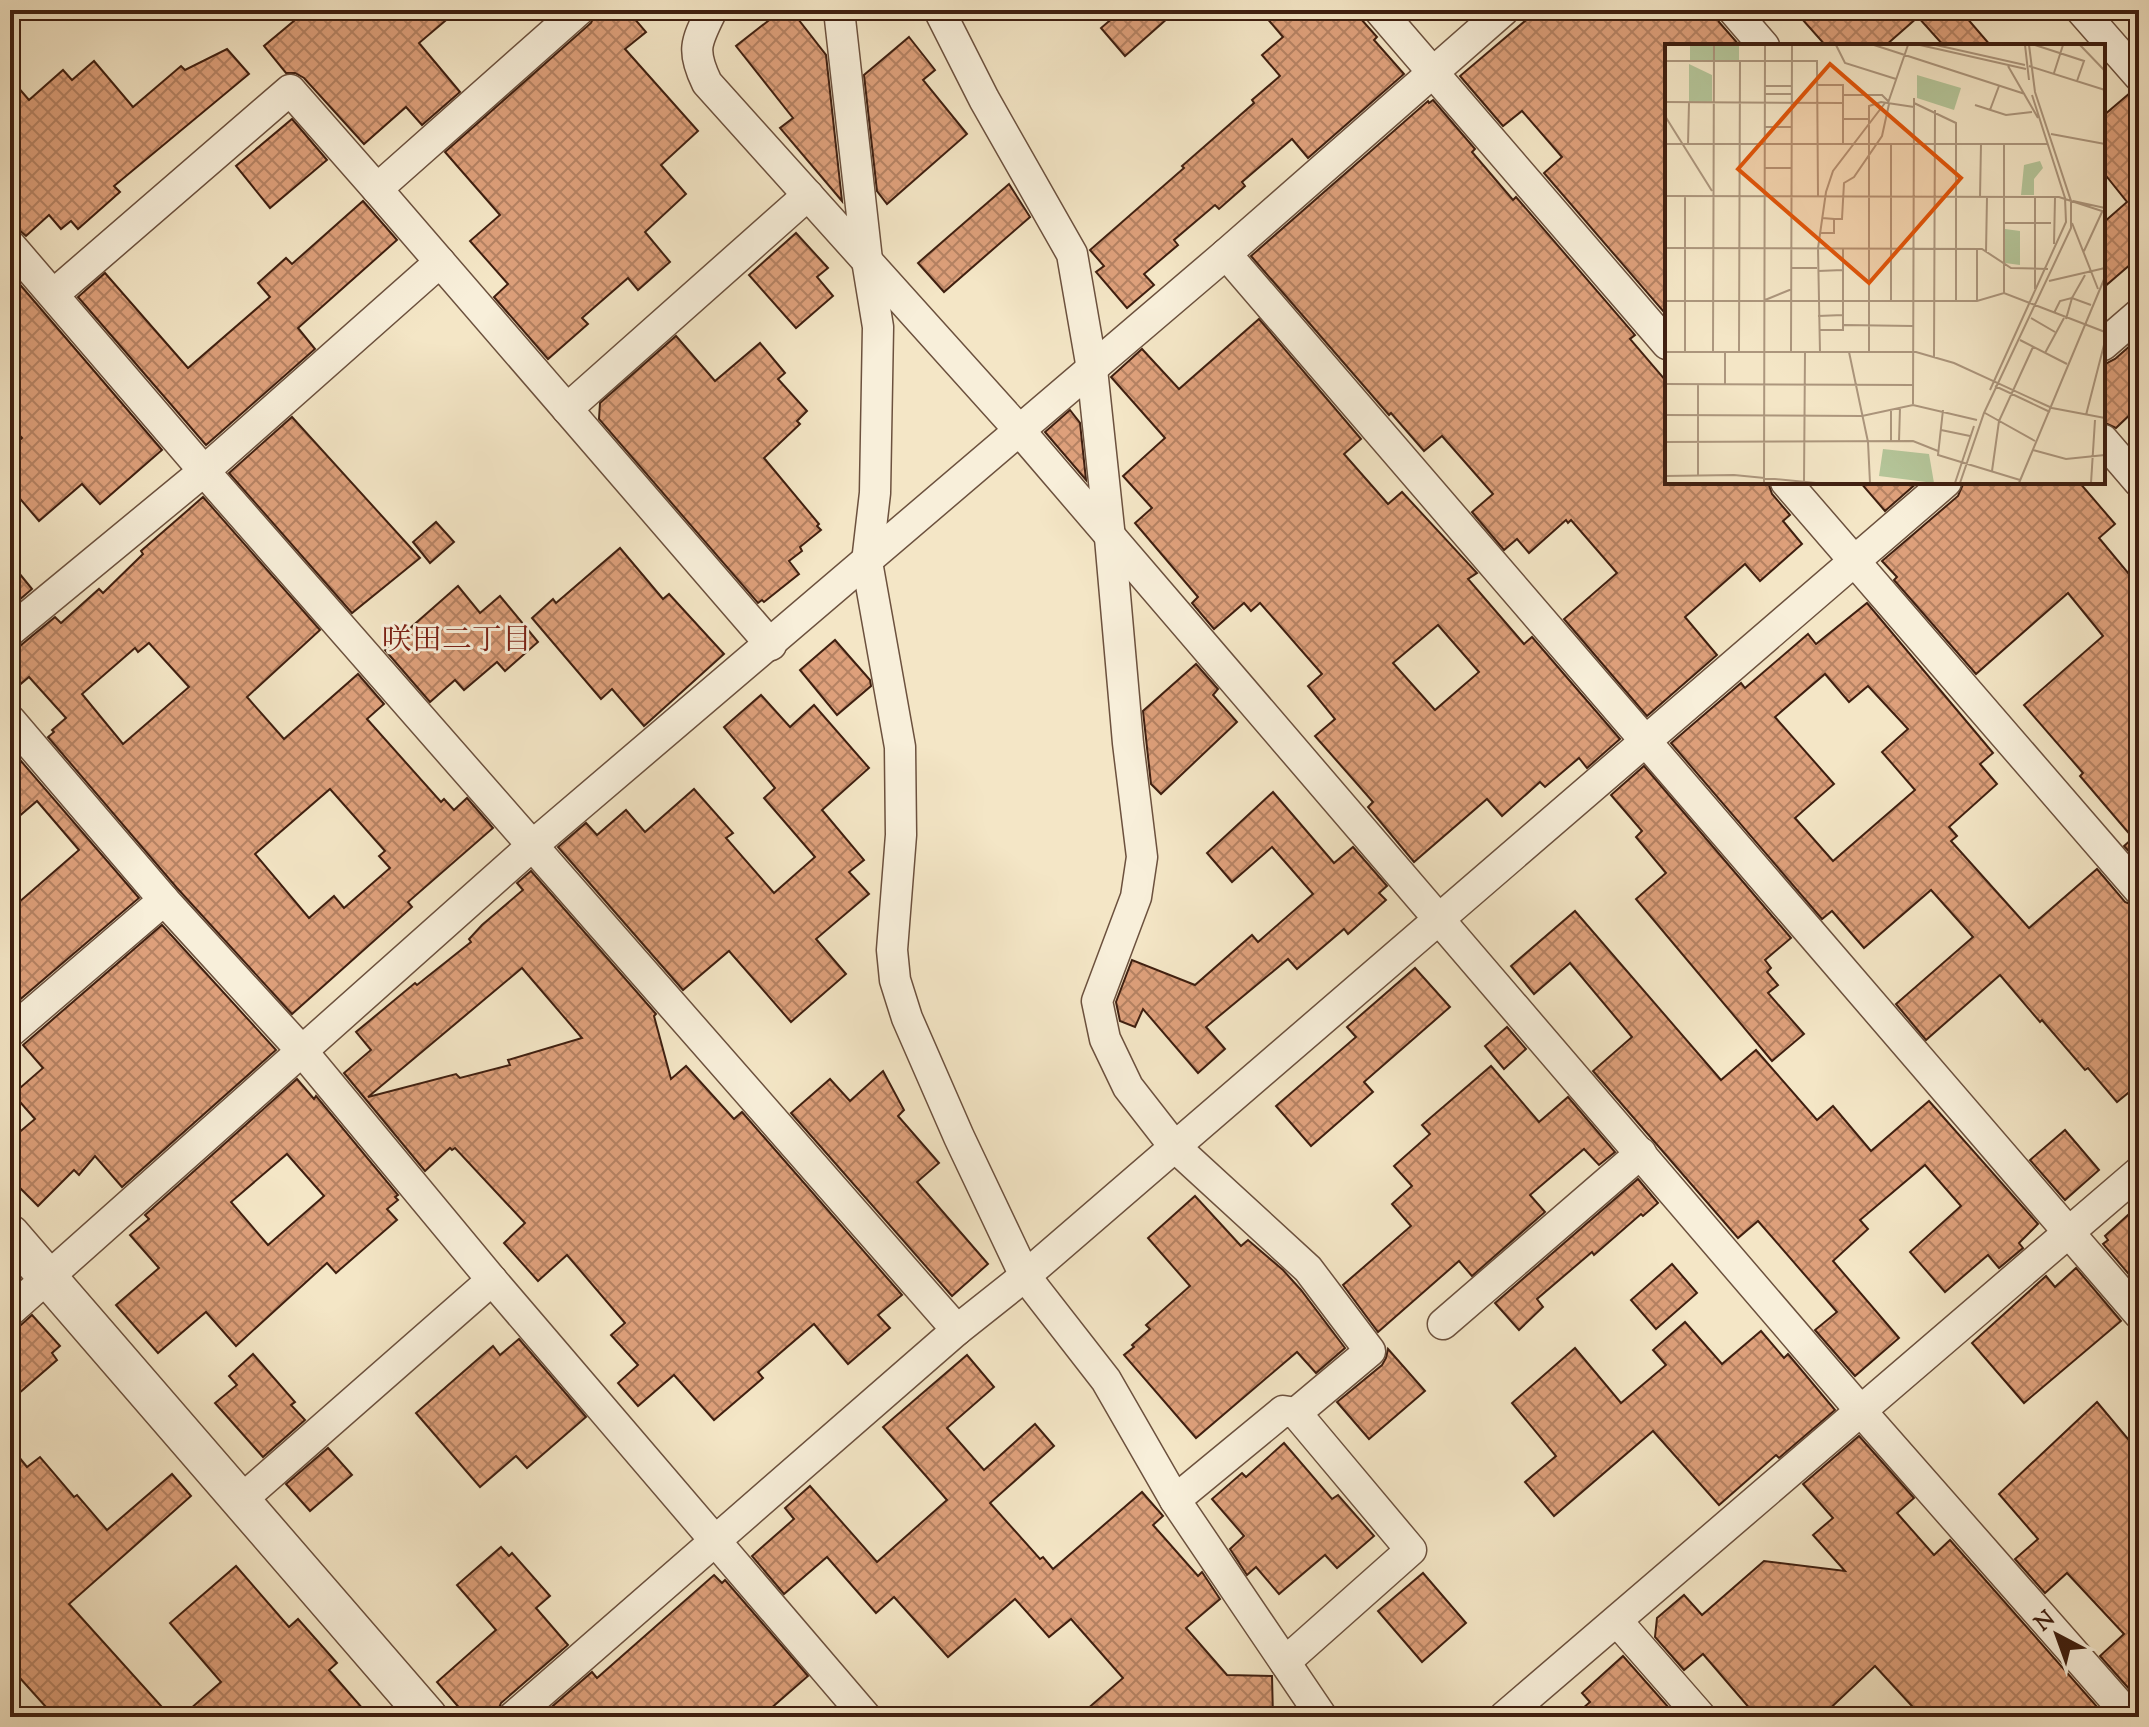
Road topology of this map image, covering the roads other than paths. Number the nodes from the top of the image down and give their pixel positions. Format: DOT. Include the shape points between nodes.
graph roads {
  1 [pos="579,10"];
  2 [pos="712,10"];
  3 [pos="839,10"];
  4 [pos="939,10"];
  5 [pos="1379,10"];
  6 [pos="1504,10"];
  7 [pos="1733,10"];
  8 [pos="2081,10"];
  9 [pos="1762,44"];
  10 [pos="1432,72"];
  11 [pos="2139,76"];
  12 [pos="377,189"];
  13 [pos="808,195"];
  14 [pos="10,245"];
  15 [pos="1226,254"];
  16 [pos="867,260"];
  17 [pos="440,262"];
  18 [pos="54,294"];
  19 [pos="2139,314"];
  20 [pos="1665,342"];
  21 [pos="2105,343"];
  22 [pos="1092,369"];
  23 [pos="567,409"];
  24 [pos="1020,431"];
  25 [pos="2105,442"];
  26 [pos="204,471"];
  27 [pos="2139,482"];
  28 [pos="1788,484"];
  29 [pos="1944,484"];
  30 [pos="1110,538"];
  31 [pos="867,562"];
  32 [pos="1855,562"];
  33 [pos="10,631"];
  34 [pos="771,645"];
  35 [pos="10,720"];
  36 [pos="1644,741"];
  37 [pos="533,845"];
  38 [pos="2139,890"];
  39 [pos="164,900"];
  40 [pos="1439,919"];
  41 [pos="10,1032"];
  42 [pos="302,1051"];
  43 [pos="1174,1146"];
  44 [pos="1641,1153"];
  45 [pos="2139,1172"];
  46 [pos="2069,1233"];
  47 [pos="10,1234"];
  48 [pos="1025,1276"];
  49 [pos="49,1278"];
  50 [pos="492,1280"];
  51 [pos="10,1311"];
  52 [pos="2139,1314"];
  53 [pos="1443,1324"];
  54 [pos="957,1330"];
  55 [pos="1860,1410"];
  56 [pos="1296,1413"];
  57 [pos="1175,1500"];
  58 [pos="240,1501"];
  59 [pos="714,1541"];
  60 [pos="1617,1621"];
  61 [pos="1285,1662"];
  62 [pos="428,1717"];
  63 [pos="513,1717"];
  64 [pos="866,1717"];
  65 [pos="1322,1717"];
  66 [pos="1504,1717"];
  67 [pos="1701,1717"];
  68 [pos="2130,1717"];
  1 -- 12 [label="street"];
  2 -- 13 [label="street" via="695,43 707,83"];
  3 -- 16 [label="street"];
  4 -- 22 [label="street" via="1072,254"];
  5 -- 10 [label="street"];
  6 -- 10 [label="street"];
  7 -- 9 [label="street"];
  8 -- 11 [label="street"];
  10 -- 15 [label="street"];
  10 -- 20 [label="street"];
  12 -- 17 [label="street"];
  12 -- 18 [label="street" via="290,90"];
  13 -- 16 [label="street"];
  13 -- 23 [label="street"];
  14 -- 18 [label="street"];
  15 -- 22 [label="street"];
  15 -- 36 [label="street"];
  16 -- 24 [label="street"];
  16 -- 31 [label="street" via="878,327 875,493"];
  17 -- 23 [label="street"];
  17 -- 26 [label="street"];
  18 -- 26 [label="street"];
  19 -- 21 [label="street"];
  22 -- 24 [label="street"];
  22 -- 30 [label="street"];
  23 -- 34 [label="street"];
  24 -- 30 [label="street"];
  24 -- 31 [label="street"];
  25 -- 27 [label="street"];
  26 -- 33 [label="street"];
  26 -- 37 [label="street"];
  28 -- 32 [label="street"];
  29 -- 32 [label="street"];
  30 -- 40 [label="street"];
  30 -- 43 [label="street" via="1142,857 1136,897 1097,1001 1105,1039 1128,1087"];
  31 -- 34 [label="street"];
  31 -- 48 [label="street" via="900,747 895,980 959,1137"];
  32 -- 36 [label="street"];
  32 -- 38 [label="street"];
  34 -- 37 [label="street"];
  35 -- 39 [label="street"];
  36 -- 40 [label="street"];
  36 -- 46 [label="street"];
  37 -- 42 [label="street"];
  37 -- 54 [label="street"];
  39 -- 41 [label="street"];
  39 -- 42 [label="street"];
  40 -- 43 [label="street"];
  40 -- 44 [label="street"];
  42 -- 49 [label="street"];
  42 -- 50 [label="street"];
  43 -- 48 [label="street"];
  43 -- 56 [label="street" via="1308,1269 1370,1351"];
  44 -- 53 [label="street"];
  44 -- 55 [label="street"];
  45 -- 46 [label="street"];
  46 -- 52 [label="street"];
  46 -- 55 [label="street"];
  47 -- 49 [label="street"];
  48 -- 54 [label="street"];
  48 -- 57 [label="street" via="1106,1380"];
  49 -- 51 [label="street"];
  49 -- 58 [label="street"];
  50 -- 58 [label="street"];
  50 -- 59 [label="street"];
  54 -- 59 [label="street"];
  55 -- 60 [label="street"];
  55 -- 68 [label="street"];
  56 -- 57 [label="street" via="1283,1411"];
  56 -- 61 [label="street" via="1411,1550"];
  57 -- 61 [label="street"];
  58 -- 62 [label="street"];
  59 -- 63 [label="street"];
  59 -- 64 [label="street"];
  60 -- 66 [label="street"];
  60 -- 67 [label="street"];
  61 -- 65 [label="street"];
}
